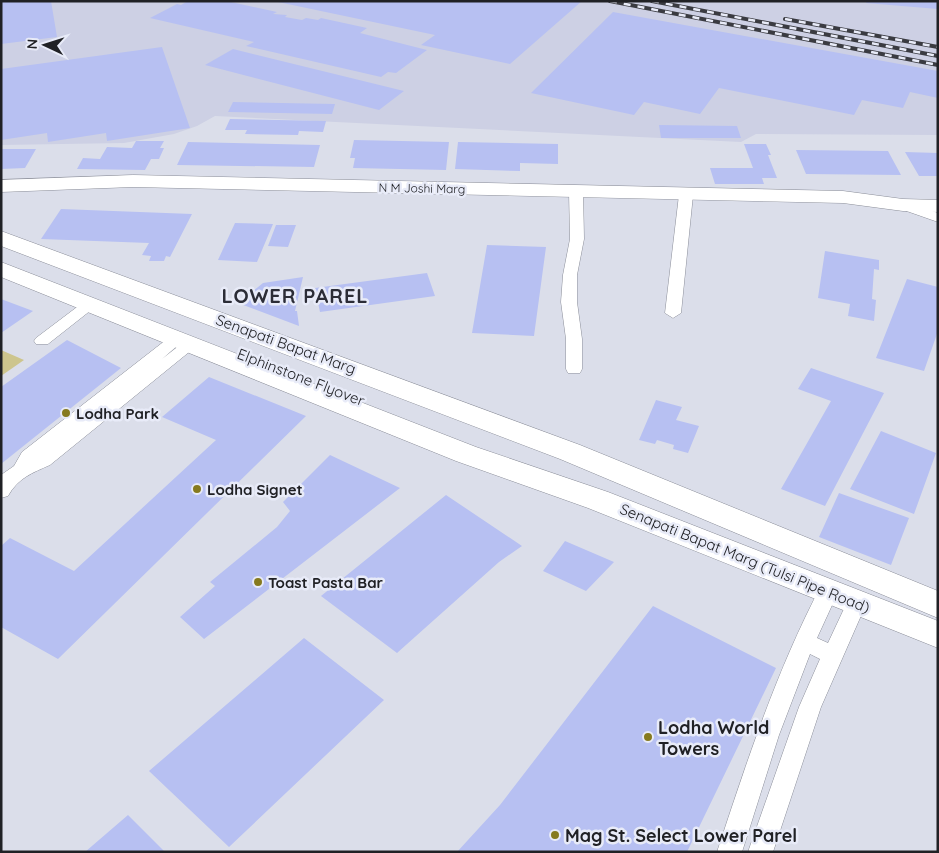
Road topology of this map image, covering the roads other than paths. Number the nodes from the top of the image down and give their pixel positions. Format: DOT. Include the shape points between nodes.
graph roads {
  1 [pos="1,186"];
  2 [pos="938,189"];
  3 [pos="576,192"];
  4 [pos="686,195"];
  5 [pos="898,197"];
  6 [pos="937,214"];
  7 [pos="1,238"];
  8 [pos="1,247"];
  9 [pos="1,260"];
  10 [pos="1,269"];
  11 [pos="90,304"];
  12 [pos="673,313"];
  13 [pos="42,340"];
  14 [pos="184,342"];
  15 [pos="574,369"];
  16 [pos="570,452"];
  17 [pos="535,457"];
  18 [pos="1,491"];
  19 [pos="598,500"];
  20 [pos="829,590"];
  21 [pos="857,602"];
  22 [pos="938,606"];
  23 [pos="938,635"];
  24 [pos="804,642"];
  25 [pos="832,655"];
  26 [pos="729,852"];
  27 [pos="760,852"];
  1 -- 3 [label="main road, N M Joshi Marg" via="133,181"];
  2 -- 5 [label="main road"];
  3 -- 4 [label="main road, N M Joshi Marg"];
  3 -- 15 [label="street" via="577,239 569,302"];
  4 -- 5 [label="main road, N M Joshi Marg"];
  4 -- 12 [label="street"];
  5 -- 6 [label="main road"];
  7 -- 16 [label="main road, Senapati Bapat Marg"];
  8 -- 17 [label="main road, Elphinstone Flyover"];
  9 -- 17 [label="main road, Elphinstone Flyover" via="437,431"];
  10 -- 11 [label="main road"];
  11 -- 13 [label="street"];
  11 -- 14 [label="main road"];
  14 -- 18 [label="street" via="44,461 21,470 7,480"];
  14 -- 19 [label="main road, Senapati Bapat Marg (Tulsi Pipe Road)" via="466,454"];
  16 -- 17 [label="main road, Elphinstone Flyover"];
  16 -- 22 [label="main road, Senapati Bapat Marg (Tulsi Pipe Road)"];
  17 -- 19 [label="main road, Elphinstone Flyover"];
  19 -- 20 [label="main road, Senapati Bapat Marg (Tulsi Pipe Road)"];
  20 -- 21 [label="main road, Senapati Bapat Marg (Tulsi Pipe Road)"];
  20 -- 24 [label="street"];
  21 -- 23 [label="main road, Senapati Bapat Marg (Tulsi Pipe Road)"];
  21 -- 25 [label="street"];
  24 -- 25 [label="street"];
  24 -- 26 [label="street" via="767,735"];
  25 -- 27 [label="street" via="810,707"];
}
